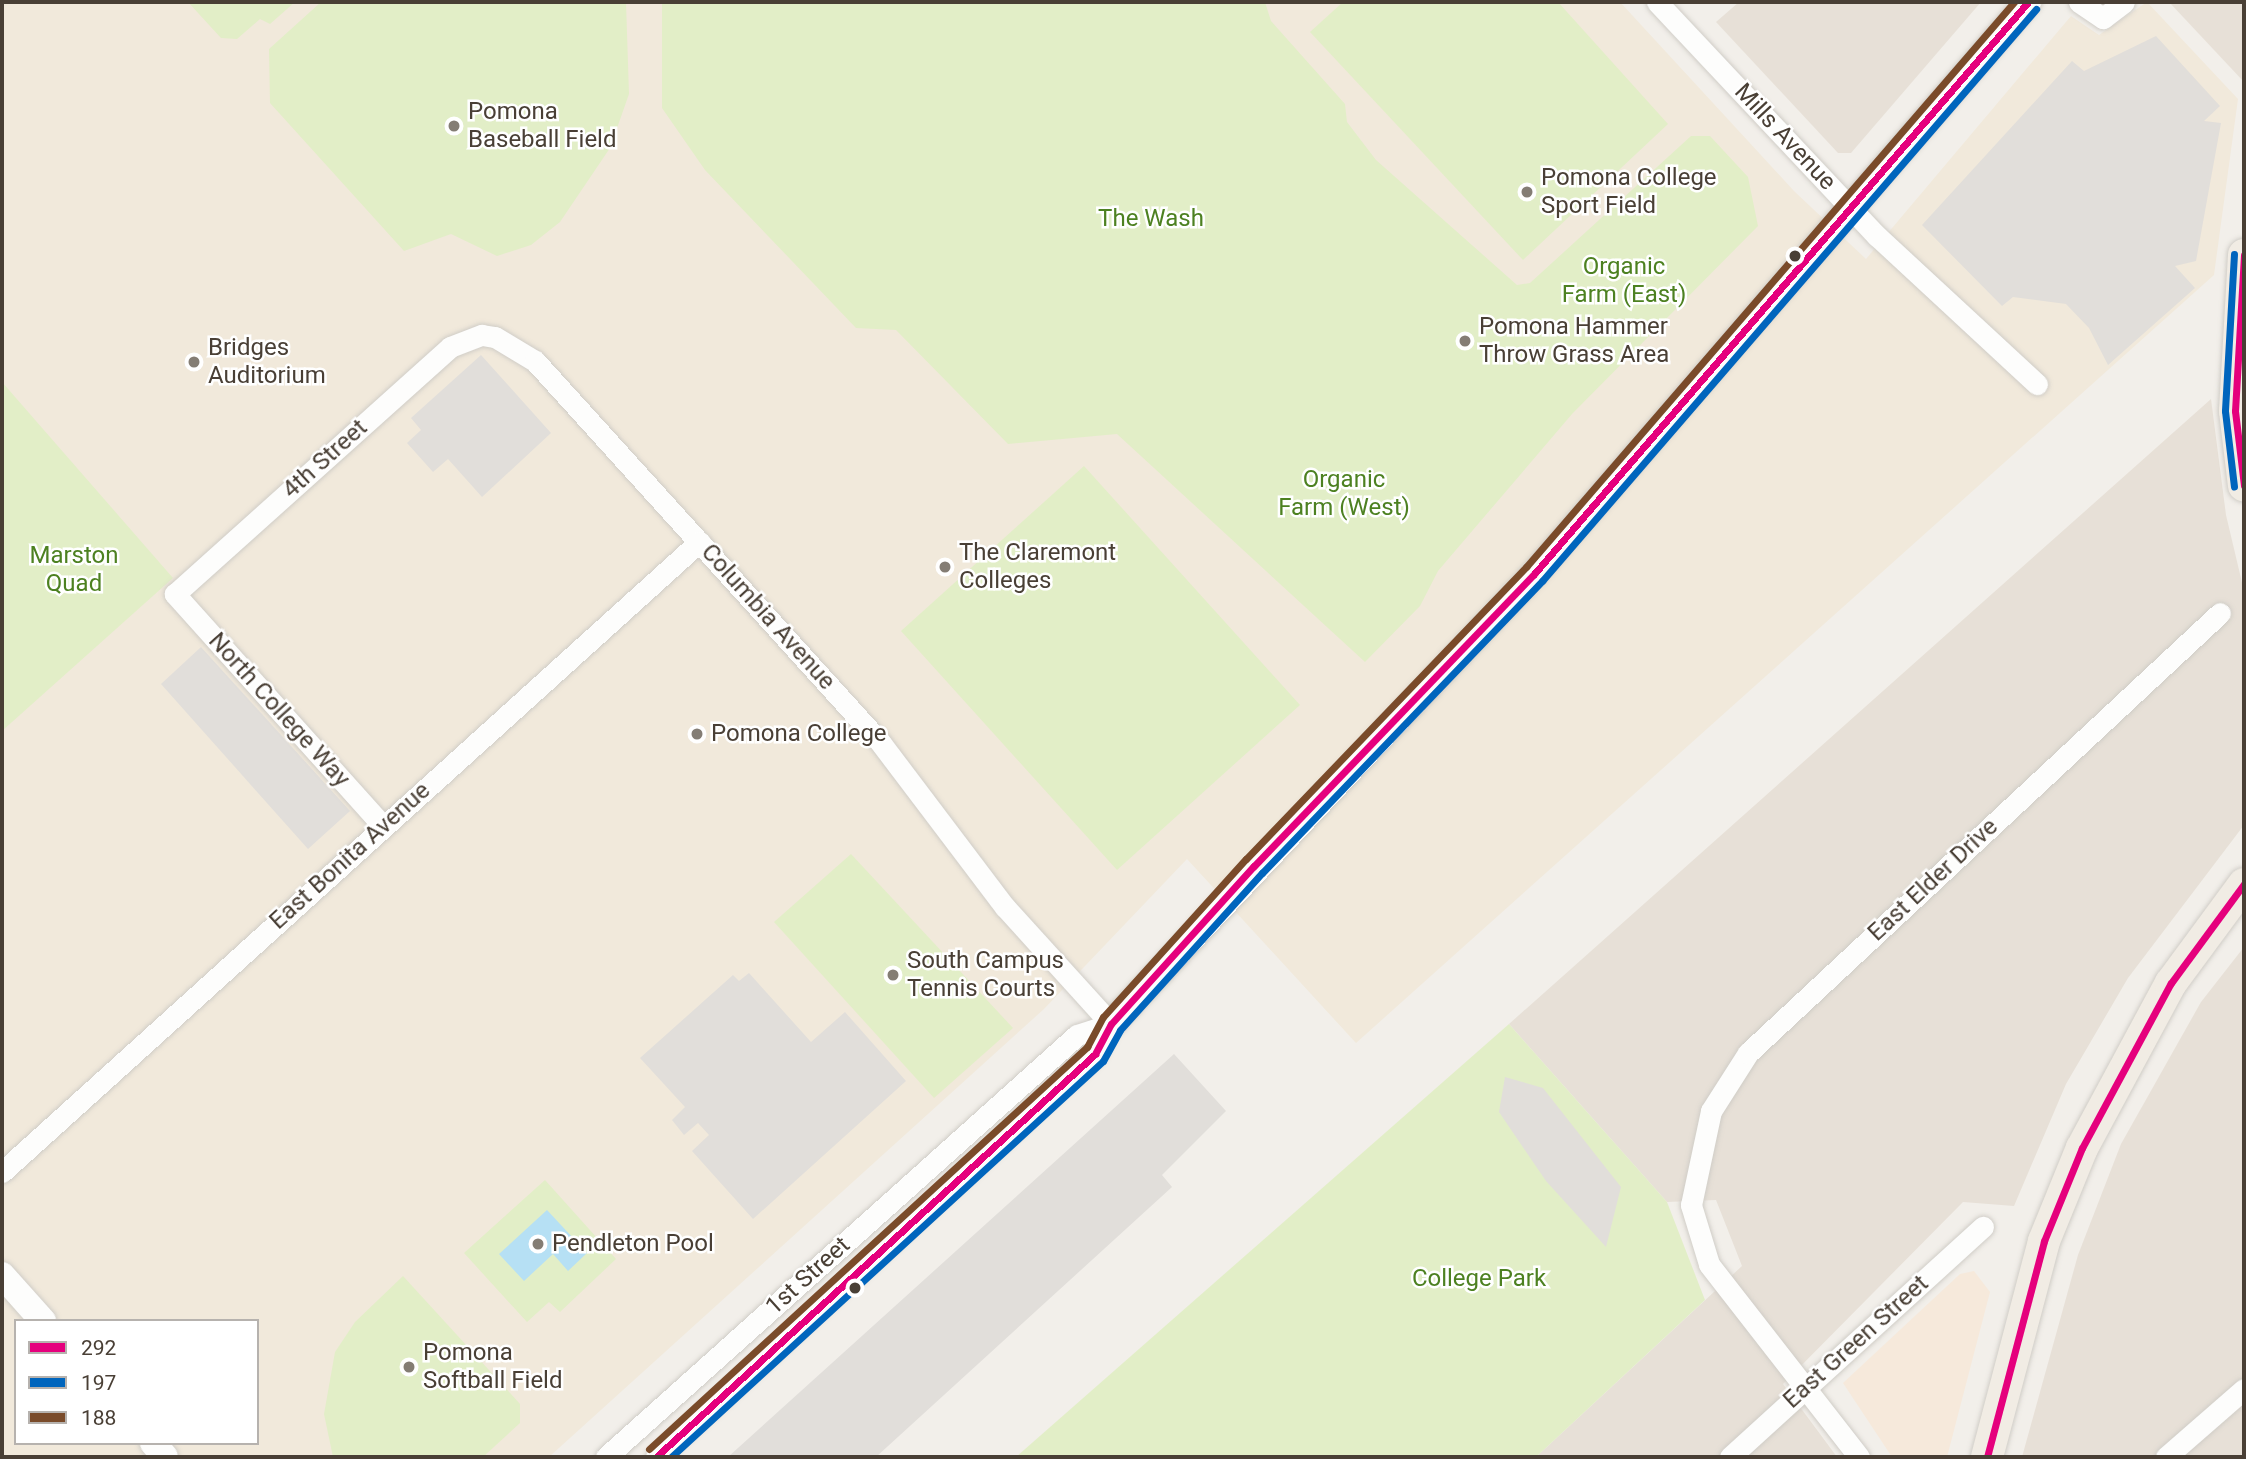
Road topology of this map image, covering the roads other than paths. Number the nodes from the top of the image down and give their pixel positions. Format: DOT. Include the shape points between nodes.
graph roads {
  1 [pos="1657,2"];
  2 [pos="2028,2"];
  3 [pos="2079,2"];
  4 [pos="2124,2"];
  5 [pos="1851,208"];
  6 [pos="2244,255"];
  7 [pos="482,335"];
  8 [pos="2037,384"];
  9 [pos="2244,485"];
  10 [pos="699,542"];
  11 [pos="175,594"];
  12 [pos="2220,613"];
  13 [pos="383,825"];
  14 [pos="2244,884"];
  15 [pos="1111,1024"];
  16 [pos="2,1172"];
  17 [pos="1983,1227"];
  18 [pos="2,1275"];
  19 [pos="41,1319"];
  20 [pos="1806,1385"];
  21 [pos="2244,1389"];
  22 [pos="606,1457"];
  23 [pos="656,1457"];
  24 [pos="1730,1457"];
  25 [pos="1859,1457"];
  26 [pos="1987,1457"];
  27 [pos="2166,1457"];
  1 -- 5 [label="street, Mills Avenue"];
  2 -- 5 [label="street, 1st Street"];
  3 -- 4 [label="street" via="2103,18"];
  5 -- 8 [label="street, Mills Avenue" via="1971,328"];
  5 -- 15 [label="street, 1st Street" via="1534,574"];
  6 -- 9 [label="main road" via="2235,411"];
  7 -- 10 [label="street, Columbia Avenue" via="508,342 535,361"];
  7 -- 11 [label="street, 4th Street" via="450,347"];
  10 -- 13 [label="street, East Bonita Avenue"];
  10 -- 15 [label="street, Columbia Avenue" via="880,742 1005,907"];
  11 -- 13 [label="street, North College Way"];
  12 -- 20 [label="street, East Elder Drive" via="1748,1053 1711,1111 1692,1179 1693,1221 1709,1264"];
  13 -- 16 [label="street, East Bonita Avenue"];
  14 -- 26 [label="main road" via="2171,984 2082,1148 2044,1241"];
  15 -- 22 [label="street, 1st Street" via="1077,1035"];
  15 -- 23 [label="street, 1st Street" via="1095,1054"];
  17 -- 20 [label="street, East Green Street"];
  18 -- 19 [label="street"];
  20 -- 24 [label="street, East Green Street"];
  20 -- 25 [label="street, East Elder Drive"];
  21 -- 27 [label="street"];
}
